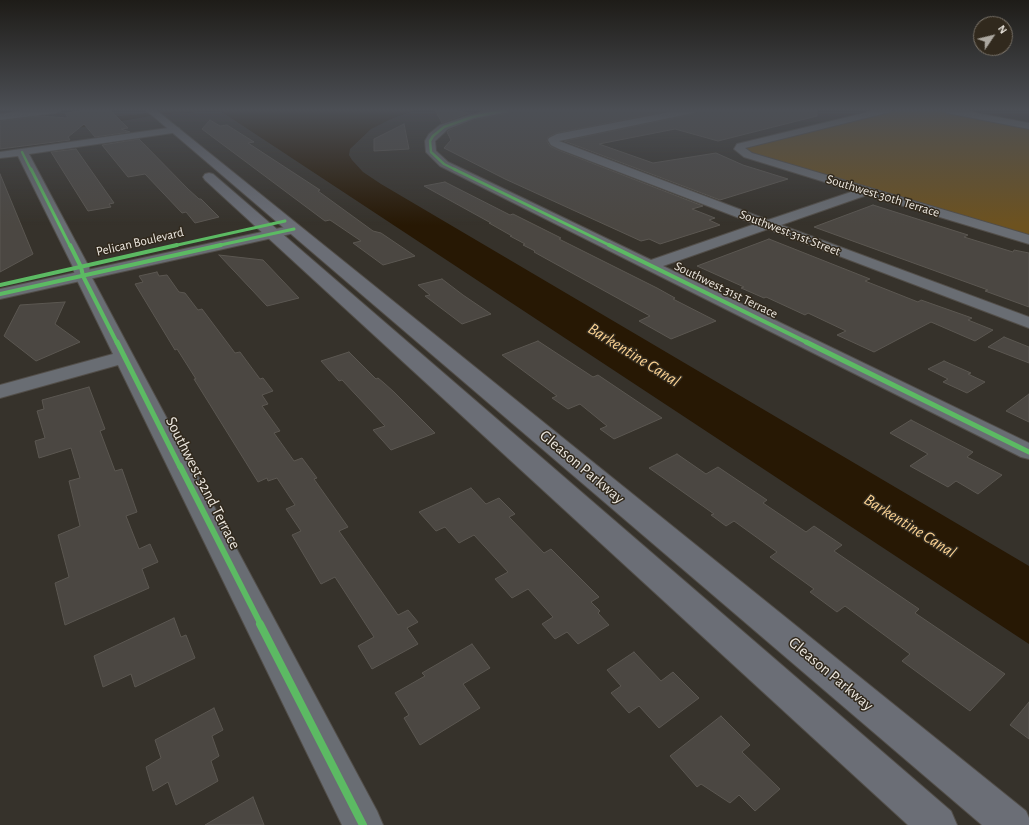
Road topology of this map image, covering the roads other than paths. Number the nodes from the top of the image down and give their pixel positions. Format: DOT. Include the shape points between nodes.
graph roads {
  1 [pos="37,148"];
  2 [pos="190,148"];
  3 [pos="431,148"];
  4 [pos="567,148"];
  5 [pos="739,148"];
  6 [pos="22,152"];
  7 [pos="0,155"];
  8 [pos="866,191"];
  9 [pos="768,224"];
  10 [pos="279,227"];
  11 [pos="1029,240"];
  12 [pos="650,265"];
  13 [pos="82,271"];
  14 [pos="0,285"];
  15 [pos="0,294"];
  16 [pos="1029,323"];
  17 [pos="124,357"];
  18 [pos="0,392"];
  19 [pos="1029,452"];
  20 [pos="363,825"];
  21 [pos="937,825"];
  22 [pos="1012,825"];
  1 -- 6 [label="street"];
  2 -- 10 [label="main road, Gleason Parkway"];
  3 -- 12 [label="street, Southwest 31st Terrace" via="431,152 444,164"];
  4 -- 9 [label="street, Southwest 31st Street"];
  5 -- 8 [label="street, Southwest 30th Terrace" via="748,155"];
  6 -- 7 [label="street"];
  6 -- 13 [label="street, Southwest 32nd Terrace"];
  8 -- 9 [label="street"];
  8 -- 11 [label="street, Southwest 30th Terrace"];
  9 -- 12 [label="street"];
  9 -- 16 [label="street, Southwest 31st Street"];
  10 -- 13 [label="street, Pelican Boulevard"];
  10 -- 21 [label="main road, Gleason Parkway"];
  10 -- 22 [label="main road, Gleason Parkway"];
  12 -- 19 [label="street, Southwest 31st Terrace"];
  13 -- 14 [label="street, Pelican Boulevard"];
  13 -- 15 [label="street, Pelican Boulevard"];
  13 -- 17 [label="street, Southwest 32nd Terrace"];
  17 -- 18 [label="street"];
  17 -- 20 [label="street, Southwest 32nd Terrace"];
}
